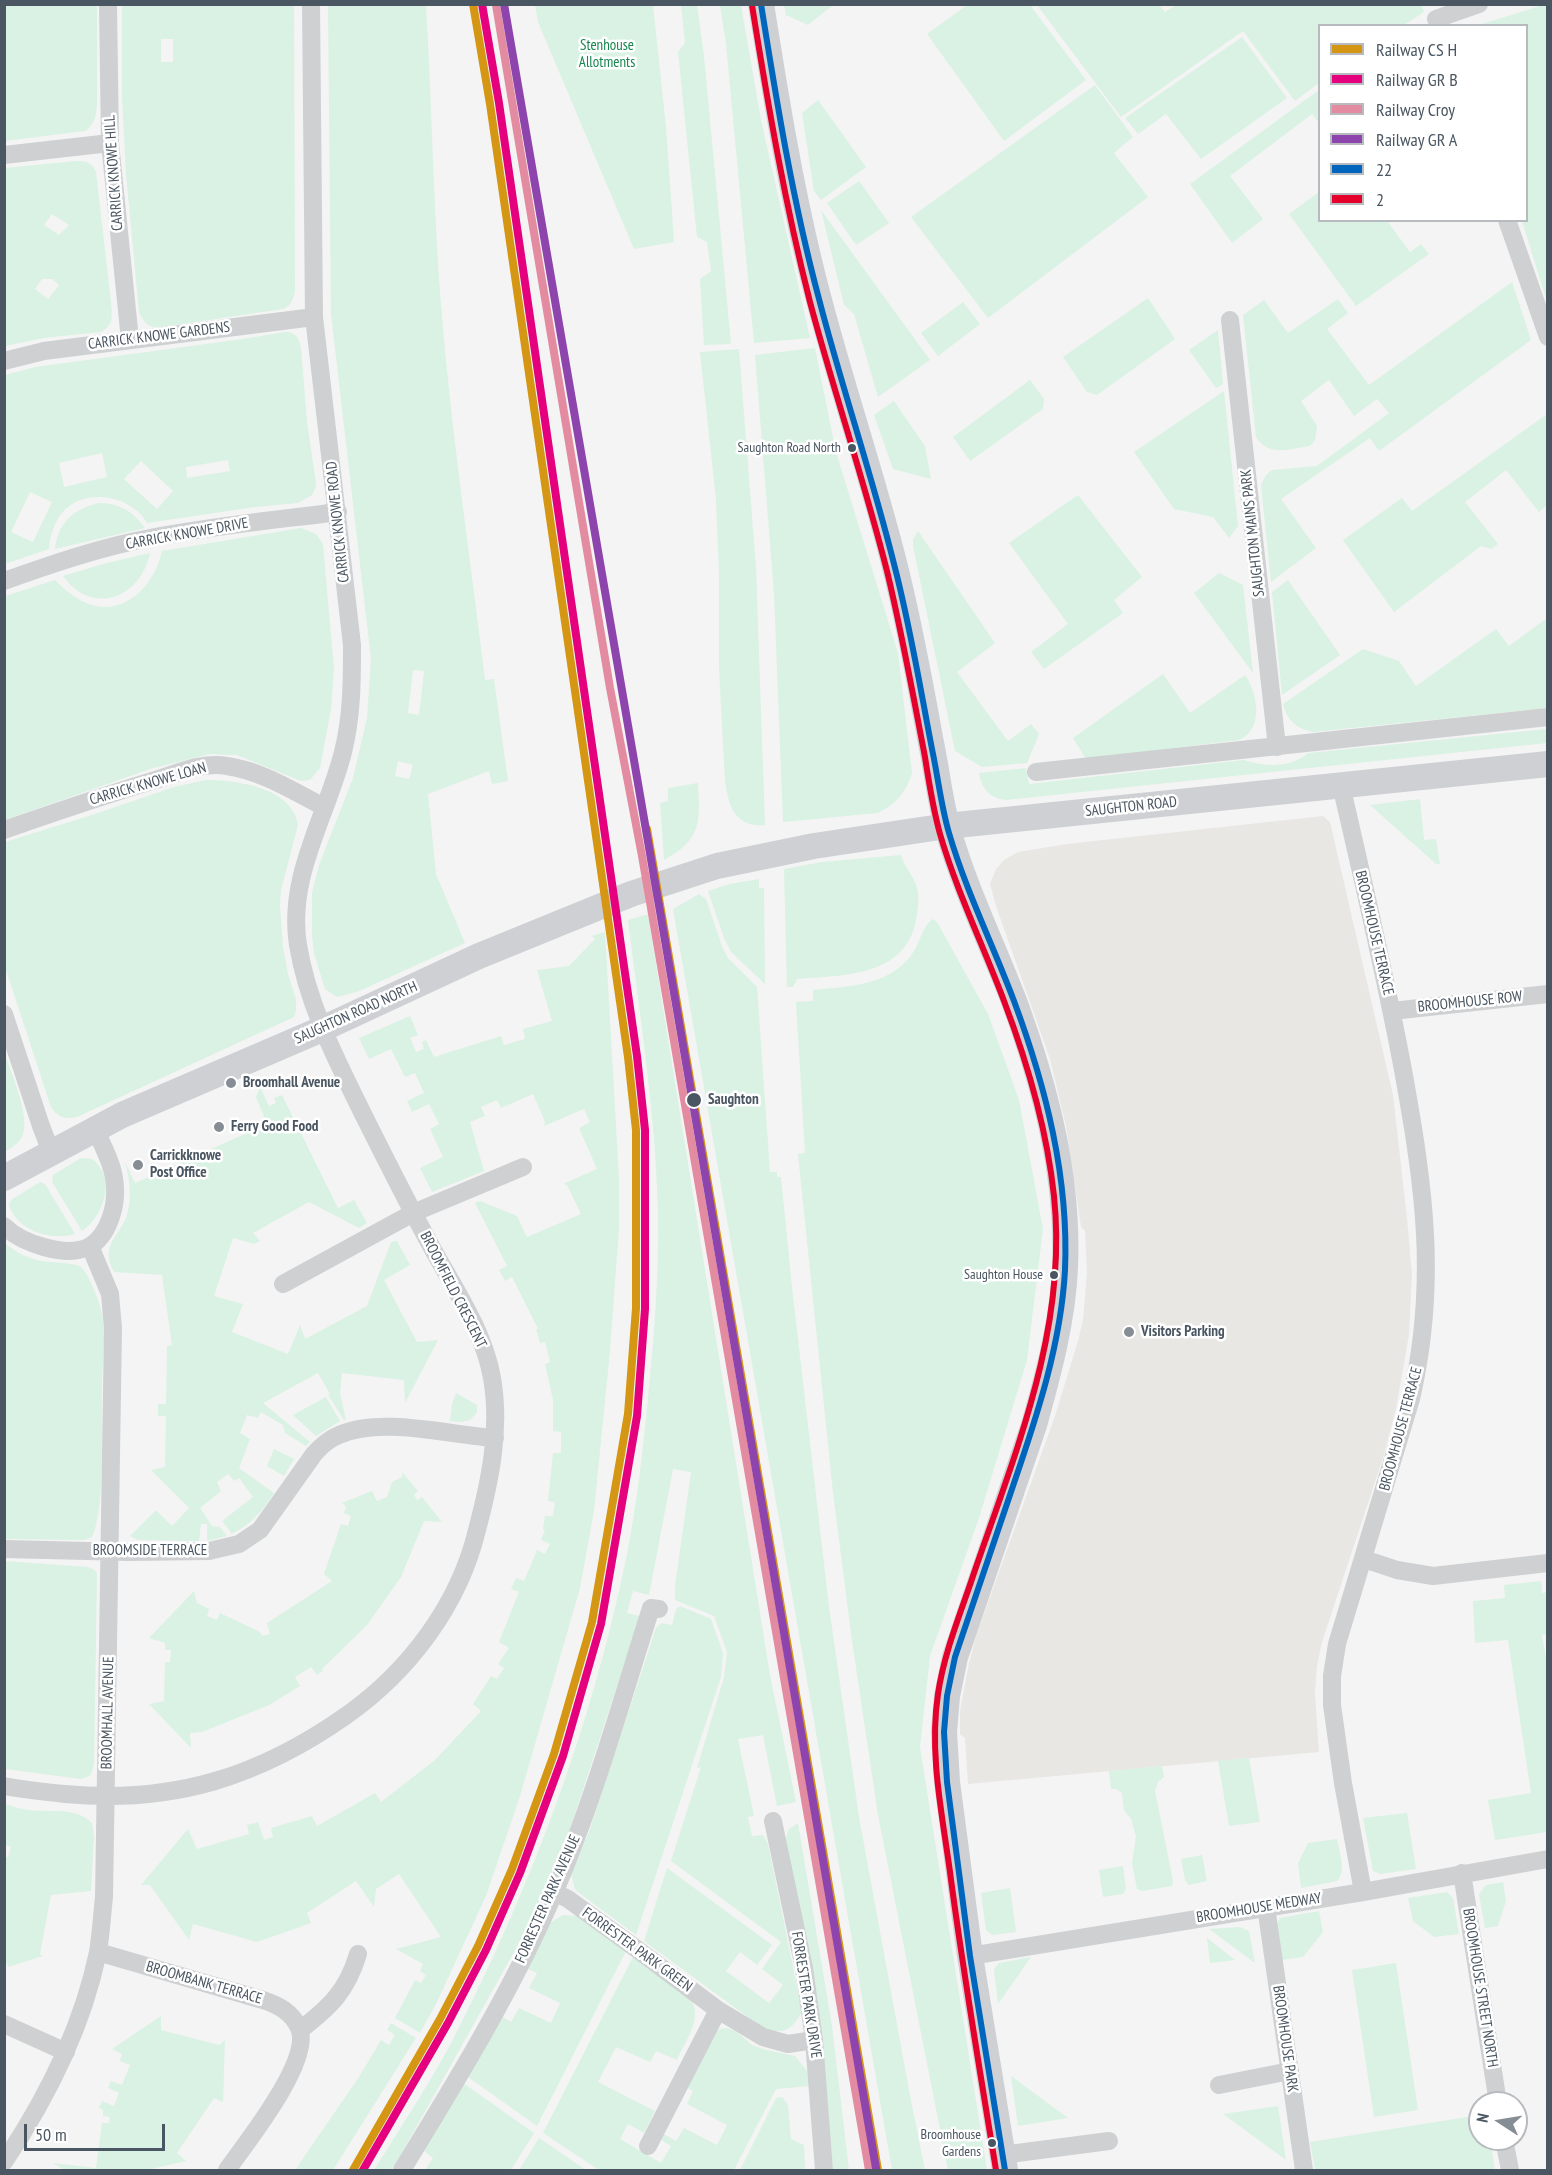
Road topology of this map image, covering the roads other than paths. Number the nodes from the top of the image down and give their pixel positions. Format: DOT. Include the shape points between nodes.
graph roads {
  1 [pos="108,4"];
  2 [pos="311,4"];
  3 [pos="761,4"];
  4 [pos="1479,4"];
  5 [pos="1435,16"];
  6 [pos="110,143"];
  7 [pos="4,155"];
  8 [pos="1508,222"];
  9 [pos="314,317"];
  10 [pos="1230,320"];
  11 [pos="1548,337"];
  12 [pos="130,340"];
  13 [pos="4,361"];
  14 [pos="338,512"];
  15 [pos="4,581"];
  16 [pos="1548,717"];
  17 [pos="1277,747"];
  18 [pos="1548,764"];
  19 [pos="1036,772"];
  20 [pos="1341,785"];
  21 [pos="324,807"];
  22 [pos="947,826"];
  23 [pos="4,830"];
  24 [pos="717,866"];
  25 [pos="1548,994"];
  26 [pos="1392,1011"];
  27 [pos="4,1014"];
  28 [pos="322,1029"];
  29 [pos="95,1128"];
  30 [pos="51,1152"];
  31 [pos="523,1167"];
  32 [pos="4,1178"];
  33 [pos="413,1213"];
  34 [pos="4,1226"];
  35 [pos="90,1246"];
  36 [pos="283,1284"];
  37 [pos="495,1438"];
  38 [pos="4,1549"];
  39 [pos="111,1552"];
  40 [pos="1364,1559"];
  41 [pos="1548,1563"];
  42 [pos="651,1607"];
  43 [pos="4,1786"];
  44 [pos="107,1797"];
  45 [pos="773,1821"];
  46 [pos="1548,1859"];
  47 [pos="1461,1873"];
  48 [pos="554,1892"];
  49 [pos="1363,1892"];
  50 [pos="1266,1907"];
  51 [pos="98,1952"];
  52 [pos="358,1954"];
  53 [pos="970,1956"];
  54 [pos="718,2010"];
  55 [pos="4,2024"];
  56 [pos="300,2030"];
  57 [pos="814,2040"];
  58 [pos="66,2052"];
  59 [pos="1290,2071"];
  60 [pos="1219,2085"];
  61 [pos="1496,2091"];
  62 [pos="1109,2141"];
  63 [pos="648,2146"];
  64 [pos="1506,2151"];
  65 [pos="4,2162"];
  66 [pos="1003,2163"];
  67 [pos="227,2170"];
  68 [pos="402,2170"];
  69 [pos="824,2170"];
  70 [pos="1304,2170"];
  71 [pos="1510,2170"];
  1 -- 6 [label="street, CARRICK KNOWE HILL"];
  2 -- 9 [label="street, CARRICK KNOWE ROAD"];
  3 -- 22 [label="street" via="799,218 905,609"];
  4 -- 5 [label="street"];
  6 -- 7 [label="street"];
  6 -- 12 [label="street, CARRICK KNOWE HILL"];
  8 -- 11 [label="street"];
  9 -- 12 [label="street, CARRICK KNOWE GARDENS"];
  9 -- 14 [label="street, CARRICK KNOWE ROAD"];
  10 -- 17 [label="street, SAUGHTON MAINS PARK"];
  12 -- 13 [label="street, CARRICK KNOWE GARDENS" via="44,351"];
  14 -- 15 [label="street, CARRICK KNOWE DRIVE" via="150,538 59,561"];
  14 -- 21 [label="street, CARRICK KNOWE ROAD" via="352,645 352,688 348,730"];
  16 -- 17 [label="street"];
  17 -- 19 [label="street"];
  18 -- 20 [label="street, SAUGHTON ROAD"];
  20 -- 22 [label="street, SAUGHTON ROAD"];
  20 -- 26 [label="street, BROOMHOUSE TERRACE"];
  21 -- 23 [label="street, CARRICK KNOWE LOAN" via="266,778 216,764 111,793"];
  21 -- 28 [label="street, CARRICK KNOWE ROAD" via="306,859 297,912 298,945"];
  22 -- 24 [label="street, SAUGHTON ROAD" via="814,846"];
  22 -- 53 [label="street" via="1044,1091 1056,1147 1065,1233 1061,1306 1044,1389 964,1626 947,1696 947,1782"];
  24 -- 28 [label="street, SAUGHTON ROAD NORTH" via="641,890 540,930"];
  25 -- 26 [label="street, BROOMHOUSE ROW"];
  26 -- 40 [label="street, BROOMHOUSE TERRACE" via="1420,1166 1427,1245 1425,1322 1411,1399"];
  27 -- 30 [label="street"];
  28 -- 29 [label="street, SAUGHTON ROAD NORTH"];
  28 -- 33 [label="street, BROOMFIELD CRESCENT"];
  29 -- 30 [label="street, SAUGHTON ROAD NORTH"];
  29 -- 35 [label="street" via="111,1165 116,1190 109,1220"];
  30 -- 32 [label="street, SAUGHTON ROAD NORTH"];
  31 -- 33 [label="street, BROOMFIELD CRESCENT"];
  33 -- 36 [label="street, BROOMFIELD CRESCENT"];
  33 -- 37 [label="street, BROOMFIELD CRESCENT" via="484,1349 492,1378"];
  34 -- 35 [label="street" via="42,1247 64,1250"];
  35 -- 39 [label="street, BROOMHALL AVENUE" via="110,1294 112,1311"];
  37 -- 39 [label="street, BROOMSIDE TERRACE" via="393,1427 355,1430 330,1440 314,1454 267,1522 249,1539 209,1551"];
  37 -- 44 [label="street, BROOMFIELD CRESCENT" via="478,1528 459,1579 411,1659 364,1703 306,1743 230,1777 188,1790"];
  38 -- 39 [label="street, BROOMSIDE TERRACE"];
  39 -- 44 [label="street, BROOMHALL AVENUE"];
  40 -- 41 [label="street" via="1433,1576"];
  40 -- 49 [label="street, BROOMHOUSE TERRACE" via="1337,1644 1332,1676 1342,1783"];
  42 -- 48 [label="street, FORRESTER PARK AVENUE" via="578,1834"];
  43 -- 44 [label="street, BROOMFIELD CRESCENT"];
  44 -- 51 [label="street, BROOMHALL AVENUE"];
  45 -- 57 [label="street, FORRESTER PARK DRIVE" via="804,1968"];
  46 -- 47 [label="street, BROOMHOUSE MEDWAY"];
  47 -- 49 [label="street, BROOMHOUSE MEDWAY"];
  47 -- 61 [label="street, BROOMHOUSE STREET NORTH"];
  48 -- 54 [label="street, FORRESTER PARK GREEN"];
  48 -- 68 [label="street, FORRESTER PARK AVENUE" via="508,1987"];
  49 -- 50 [label="street, BROOMHOUSE MEDWAY"];
  50 -- 53 [label="street, BROOMHOUSE MEDWAY"];
  50 -- 59 [label="street, BROOMHOUSE PARK"];
  51 -- 56 [label="street, BROOMBANK TERRACE" via="280,2006"];
  51 -- 58 [label="street, BROOMHALL AVENUE"];
  52 -- 56 [label="street" via="340,1995"];
  53 -- 66 [label="street"];
  54 -- 57 [label="street, FORRESTER PARK GREEN" via="763,2037 788,2044"];
  54 -- 63 [label="street"];
  55 -- 58 [label="street"];
  56 -- 67 [label="street" via="296,2064"];
  57 -- 69 [label="street, FORRESTER PARK DRIVE"];
  58 -- 65 [label="street, BROOMHALL AVENUE" via="42,2102"];
  59 -- 60 [label="street"];
  59 -- 70 [label="street, BROOMHOUSE PARK"];
  62 -- 66 [label="street"];
  64 -- 71 [label="street"];
}
